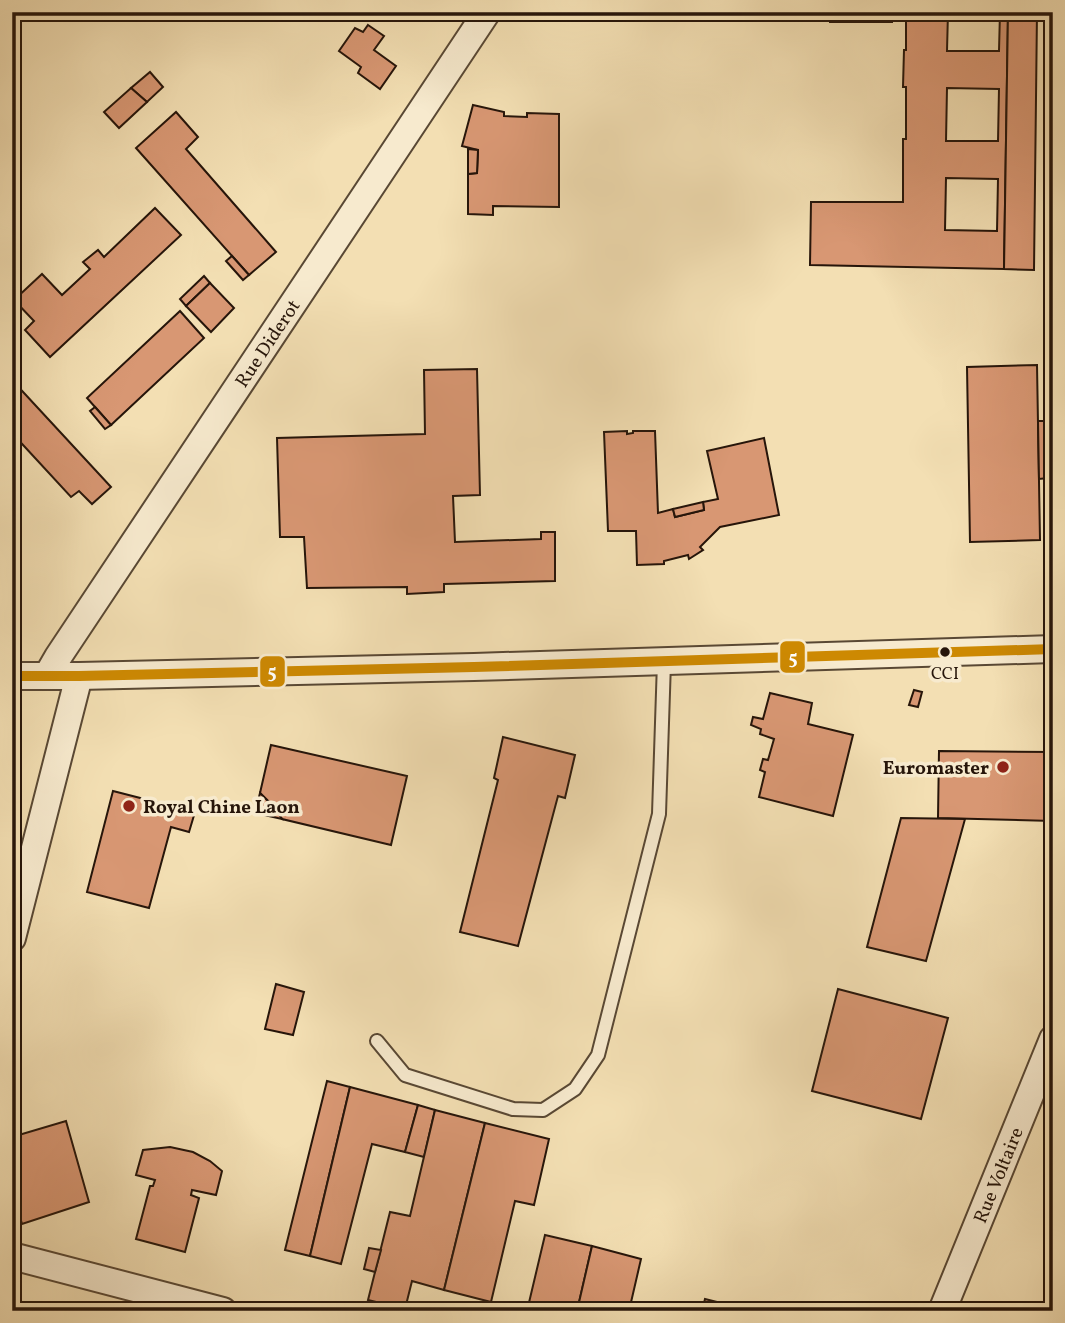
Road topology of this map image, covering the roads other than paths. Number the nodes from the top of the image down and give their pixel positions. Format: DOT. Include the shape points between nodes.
graph roads {
  1 [pos="487,12"];
  2 [pos="1053,649"];
  3 [pos="664,662"];
  4 [pos="12,676"];
  5 [pos="47,676"];
  6 [pos="79,677"];
  7 [pos="12,938"];
  8 [pos="1053,1039"];
  9 [pos="376,1041"];
  10 [pos="12,1256"];
  11 [pos="223,1311"];
  12 [pos="942,1311"];
  1 -- 5 [label="street, Rue Diderot"];
  2 -- 3 [label="street"];
  3 -- 6 [label="street"];
  3 -- 9 [label="lane" via="659,814 598,1055 575,1089 543,1110 513,1109 404,1075"];
  4 -- 5 [label="street"];
  5 -- 6 [label="street"];
  6 -- 7 [label="street"];
  8 -- 12 [label="street, Rue Voltaire"];
  10 -- 11 [label="street"];
}
